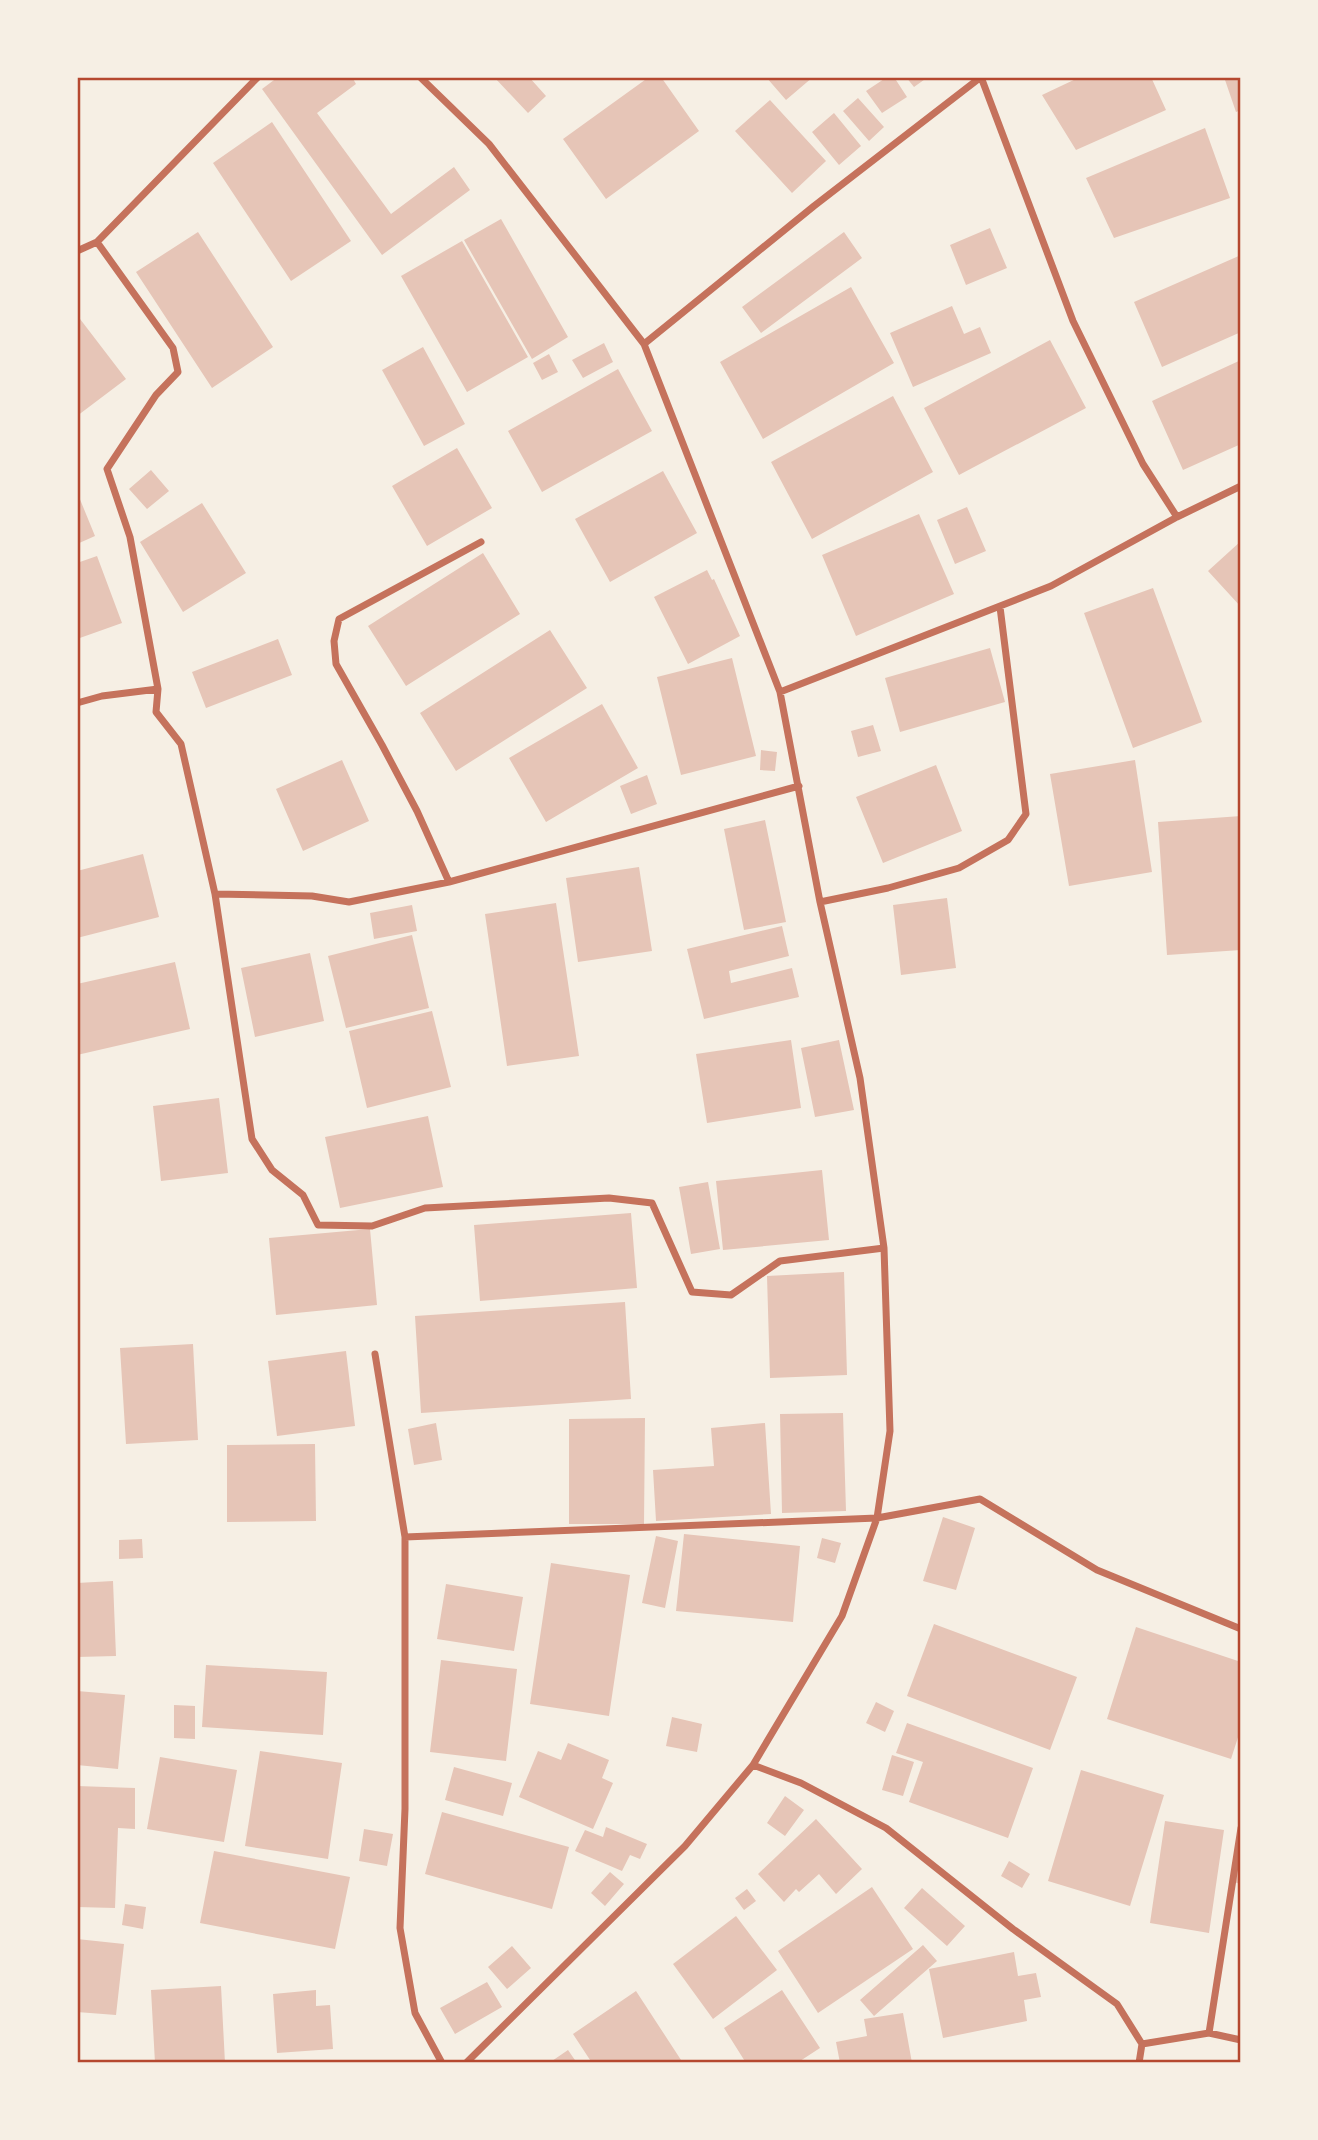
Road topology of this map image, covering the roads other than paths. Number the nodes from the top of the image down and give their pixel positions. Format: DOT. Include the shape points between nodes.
graph roads {
  1 [pos="258,77"];
  2 [pos="420,77"];
  3 [pos="981,77"];
  4 [pos="97,242"];
  5 [pos="77,251"];
  6 [pos="644,344"];
  7 [pos="1241,486"];
  8 [pos="1177,517"];
  9 [pos="481,542"];
  10 [pos="1000,607"];
  11 [pos="158,689"];
  12 [pos="780,692"];
  13 [pos="77,703"];
  14 [pos="799,786"];
  15 [pos="449,882"];
  16 [pos="215,894"];
  17 [pos="820,902"];
  18 [pos="884,1248"];
  19 [pos="375,1354"];
  20 [pos="877,1518"];
  21 [pos="405,1537"];
  22 [pos="1241,1629"];
  23 [pos="753,1765"];
  24 [pos="1241,1828"];
  25 [pos="1209,2033"];
  26 [pos="1241,2040"];
  27 [pos="1142,2044"];
  28 [pos="442,2063"];
  29 [pos="466,2063"];
  30 [pos="1139,2063"];
  1 -- 4 [label="street"];
  2 -- 6 [label="street" via="489,144"];
  3 -- 6 [label="street"];
  3 -- 8 [label="street" via="1073,321 1143,464"];
  4 -- 5 [label="street"];
  4 -- 11 [label="street" via="173,348 178,372 156,395 107,469 130,537"];
  6 -- 12 [label="street"];
  7 -- 8 [label="street"];
  8 -- 10 [label="street" via="1051,586"];
  9 -- 15 [label="street" via="338,620 334,641 336,664 394,767"];
  10 -- 12 [label="street"];
  10 -- 17 [label="street" via="1026,814 1008,840 959,868"];
  11 -- 13 [label="street"];
  11 -- 16 [label="street" via="156,712 181,744"];
  12 -- 14 [label="street"];
  14 -- 15 [label="street"];
  14 -- 17 [label="street"];
  15 -- 16 [label="street" via="349,902 312,896"];
  16 -- 18 [label="street" via="252,1139 272,1170 303,1195 318,1225 372,1226 425,1208 609,1198 653,1203 692,1292 731,1295 780,1261"];
  17 -- 18 [label="street" via="860,1078"];
  18 -- 20 [label="street" via="890,1430"];
  19 -- 21 [label="street"];
  20 -- 21 [label="street"];
  20 -- 22 [label="street" via="980,1499 1097,1570"];
  20 -- 23 [label="street" via="842,1616"];
  21 -- 28 [label="street" via="400,1927 415,2013"];
  23 -- 27 [label="street" via="801,1783 886,1828 1117,2004"];
  23 -- 29 [label="street" via="685,1846"];
  24 -- 25 [label="street"];
  25 -- 26 [label="street"];
  25 -- 27 [label="street"];
  27 -- 30 [label="street"];
}
